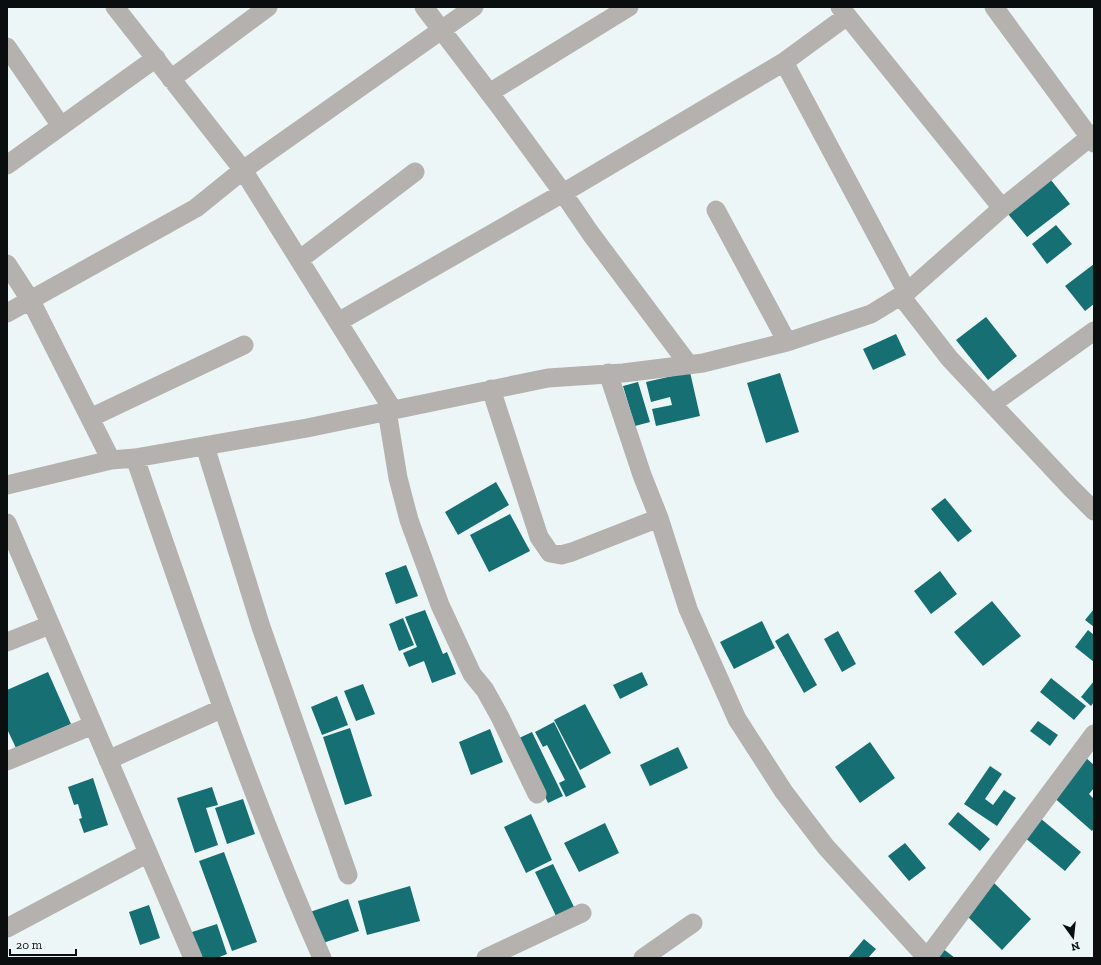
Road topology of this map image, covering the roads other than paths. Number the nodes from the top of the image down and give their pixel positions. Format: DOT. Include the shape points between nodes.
graph roads {
  1 [pos="115,7"];
  2 [pos="268,7"];
  3 [pos="424,7"];
  4 [pos="474,7"];
  5 [pos="629,7"];
  6 [pos="994,7"];
  7 [pos="844,12"];
  8 [pos="442,30"];
  9 [pos="7,47"];
  10 [pos="156,58"];
  11 [pos="784,62"];
  12 [pos="171,79"];
  13 [pos="490,93"];
  14 [pos="61,126"];
  15 [pos="1092,138"];
  16 [pos="7,165"];
  17 [pos="243,170"];
  18 [pos="415,172"];
  19 [pos="563,193"];
  20 [pos="1002,208"];
  21 [pos="716,210"];
  22 [pos="299,260"];
  23 [pos="7,264"];
  24 [pos="904,294"];
  25 [pos="31,301"];
  26 [pos="7,313"];
  27 [pos="338,322"];
  28 [pos="1094,331"];
  29 [pos="787,342"];
  30 [pos="244,345"];
  31 [pos="689,365"];
  32 [pos="608,373"];
  33 [pos="491,389"];
  34 [pos="992,404"];
  35 [pos="390,411"];
  36 [pos="90,418"];
  37 [pos="205,446"];
  38 [pos="135,458"];
  39 [pos="111,460"];
  40 [pos="7,485"];
  41 [pos="1094,511"];
  42 [pos="659,518"];
  43 [pos="7,523"];
  44 [pos="50,625"];
  45 [pos="7,642"];
  46 [pos="221,709"];
  47 [pos="93,725"];
  48 [pos="1094,734"];
  49 [pos="108,760"];
  50 [pos="7,761"];
  51 [pos="537,794"];
  52 [pos="148,853"];
  53 [pos="348,875"];
  54 [pos="582,913"];
  55 [pos="693,923"];
  56 [pos="7,928"];
  57 [pos="193,958"];
  58 [pos="322,958"];
  59 [pos="486,958"];
  60 [pos="643,958"];
  61 [pos="927,958"];
  1 -- 10 [label="street"];
  2 -- 12 [label="street"];
  3 -- 8 [label="street"];
  4 -- 8 [label="street"];
  5 -- 13 [label="street"];
  6 -- 15 [label="street"];
  7 -- 11 [label="street"];
  7 -- 20 [label="street"];
  8 -- 13 [label="street"];
  8 -- 17 [label="street"];
  9 -- 14 [label="street"];
  10 -- 12 [label="street"];
  10 -- 14 [label="street"];
  11 -- 19 [label="street"];
  11 -- 24 [label="street"];
  12 -- 17 [label="street"];
  13 -- 19 [label="street"];
  14 -- 16 [label="street"];
  15 -- 20 [label="street"];
  17 -- 22 [label="street"];
  17 -- 25 [label="street" via="196,208"];
  18 -- 22 [label="street"];
  19 -- 27 [label="street"];
  19 -- 31 [label="street"];
  20 -- 24 [label="street"];
  21 -- 29 [label="street"];
  22 -- 27 [label="street"];
  23 -- 25 [label="street"];
  24 -- 29 [label="street" via="871,314"];
  24 -- 34 [label="street" via="949,358"];
  25 -- 26 [label="street"];
  25 -- 36 [label="street"];
  27 -- 35 [label="street"];
  28 -- 34 [label="street"];
  29 -- 31 [label="street" via="703,364"];
  30 -- 36 [label="street"];
  31 -- 32 [label="street"];
  32 -- 33 [label="street" via="548,378"];
  32 -- 42 [label="street"];
  33 -- 35 [label="street"];
  33 -- 42 [label="street" via="539,537 550,553 572,552"];
  34 -- 41 [label="street"];
  35 -- 37 [label="street"];
  35 -- 51 [label="street" via="398,478 409,520 440,605 472,674 485,690 500,717"];
  36 -- 39 [label="street"];
  37 -- 38 [label="street"];
  37 -- 53 [label="street" via="261,627"];
  38 -- 39 [label="street"];
  38 -- 46 [label="street"];
  39 -- 40 [label="street"];
  42 -- 61 [label="street" via="688,609 737,719 784,792 826,847"];
  43 -- 44 [label="street"];
  44 -- 45 [label="street"];
  44 -- 47 [label="street"];
  46 -- 49 [label="street"];
  46 -- 58 [label="street" via="292,891"];
  47 -- 49 [label="street"];
  47 -- 50 [label="street"];
  48 -- 61 [label="street"];
  49 -- 52 [label="street"];
  52 -- 56 [label="street"];
  52 -- 57 [label="street"];
  54 -- 59 [label="street"];
  55 -- 60 [label="street"];
}
